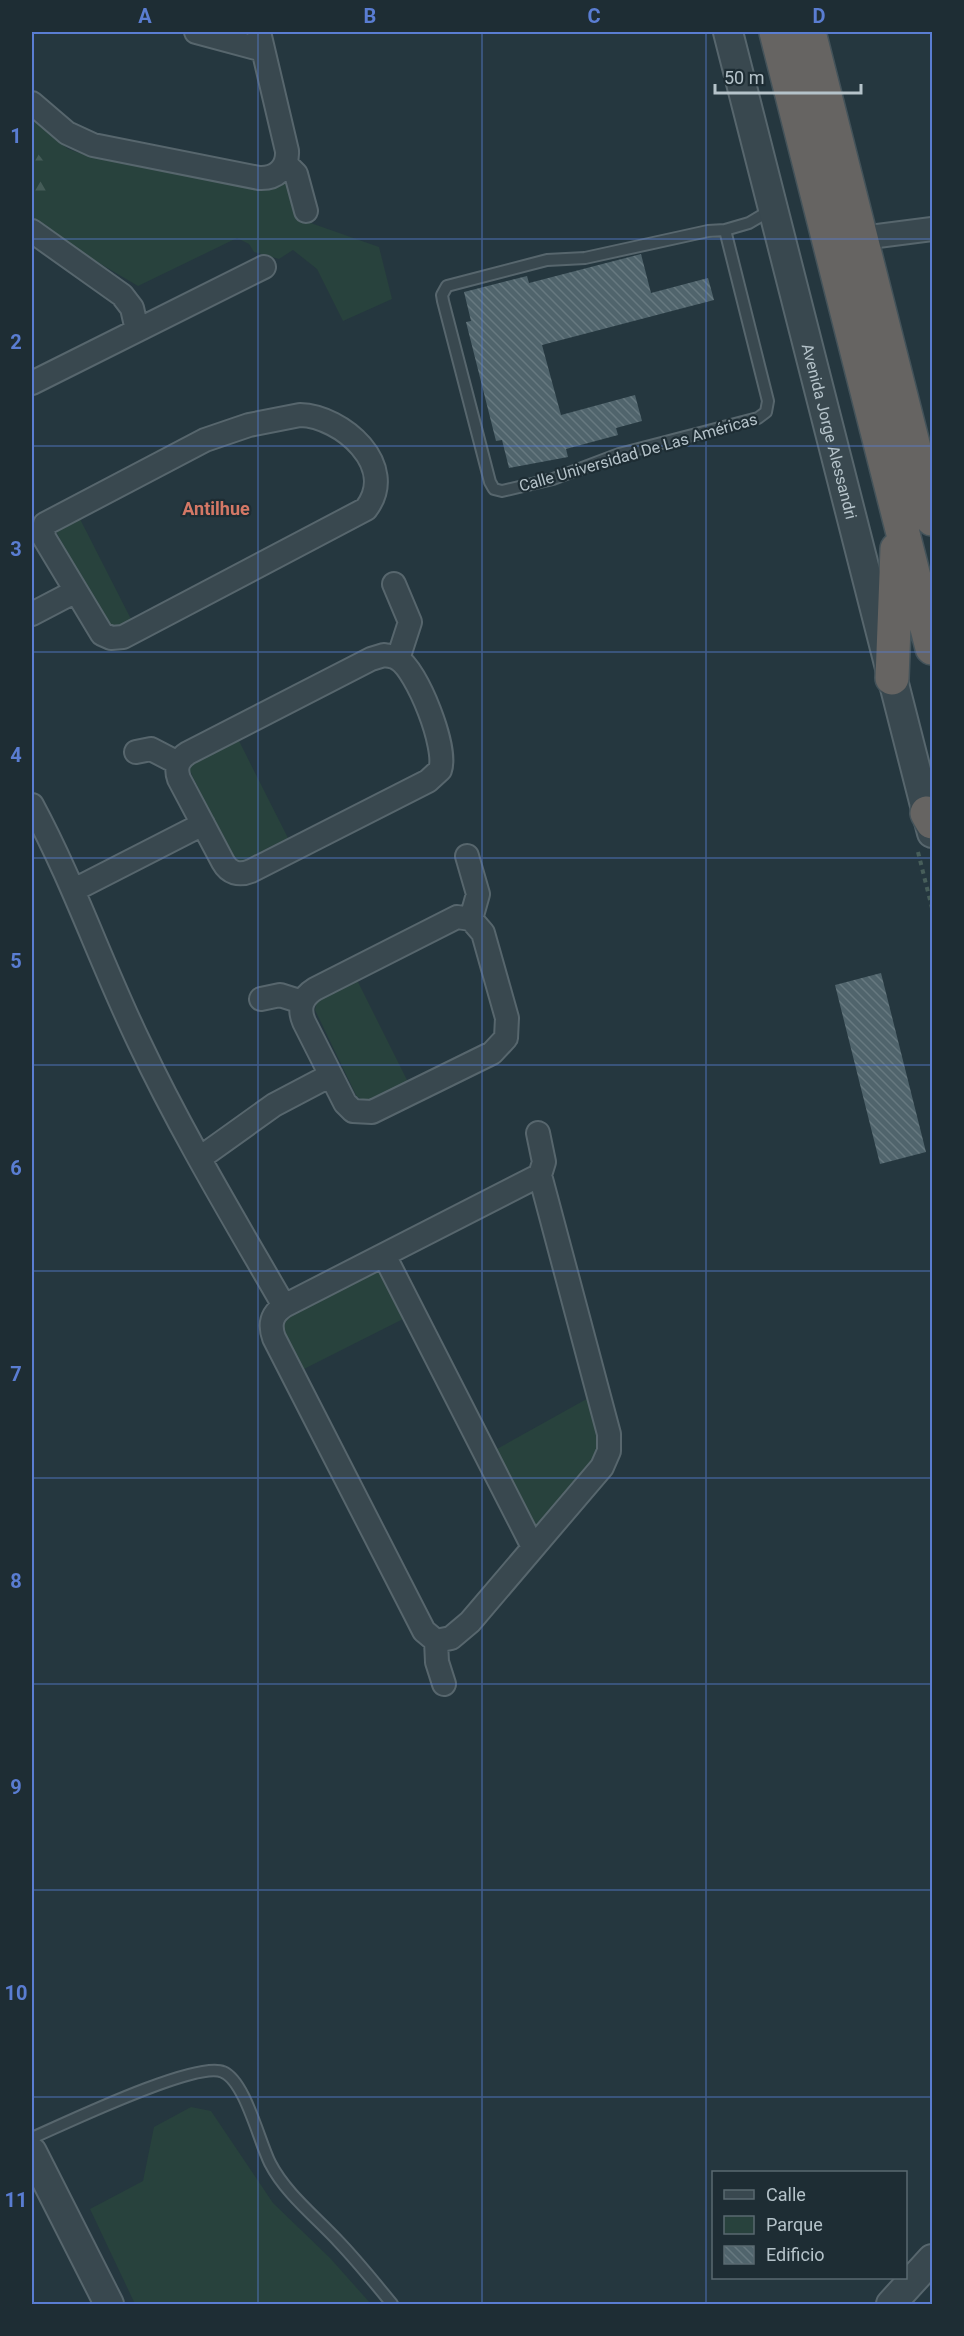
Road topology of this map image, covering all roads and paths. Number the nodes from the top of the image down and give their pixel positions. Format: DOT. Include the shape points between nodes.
graph roads {
  1 [pos="196,32"];
  2 [pos="728,32"];
  3 [pos="776,32"];
  4 [pos="809,32"];
  5 [pos="261,41"];
  6 [pos="32,103"];
  7 [pos="286,164"];
  8 [pos="774,208"];
  9 [pos="306,211"];
  10 [pos="933,229"];
  11 [pos="724,230"];
  12 [pos="32,231"];
  13 [pos="862,238"];
  14 [pos="264,267"];
  15 [pos="137,330"];
  16 [pos="32,383"];
  17 [pos="898,511"];
  18 [pos="933,519"];
  19 [pos="37,525"];
  20 [pos="394,585"];
  21 [pos="76,591"];
  22 [pos="32,614"];
  23 [pos="933,648"];
  24 [pos="398,659"];
  25 [pos="892,678"];
  26 [pos="136,752"];
  27 [pos="178,764"];
  28 [pos="32,805"];
  29 [pos="931,823"];
  30 [pos="203,824"];
  31 [pos="467,856"];
  32 [pos="74,890"];
  33 [pos="471,919"];
  34 [pos="261,999"];
  35 [pos="302,1002"];
  36 [pos="331,1074"];
  37 [pos="538,1133"];
  38 [pos="200,1158"];
  39 [pos="540,1175"];
  40 [pos="384,1255"];
  41 [pos="284,1306"];
  42 [pos="533,1547"];
  43 [pos="436,1641"];
  44 [pos="444,1684"];
  45 [pos="32,2138"];
  46 [pos="32,2152"];
  47 [pos="933,2259"];
  48 [pos="109,2304"];
  49 [pos="392,2304"];
  50 [pos="891,2304"];
  1 -- 5 [label="street"];
  2 -- 8 [label="street, Avenida Jorge Alessandri"];
  3 -- 17 [label="highway"];
  4 -- 13 [label="highway"];
  5 -- 7 [label="street" via="287,152"];
  6 -- 7 [label="street" via="67,134 93,145 259,178 272,177"];
  7 -- 9 [label="street" via="296,174"];
  8 -- 11 [label="lane, Calle Universidad De Las Américas" via="749,224"];
  8 -- 25 [label="street, Avenida Jorge Alessandri"];
  10 -- 13 [label="street"];
  11 -- 11 [label="lane, Calle Universidad De Las Américas" via="768,401 766,412 758,418 619,454 553,479 502,491 494,489 442,301 444,290 459,282 547,260 585,258"];
  12 -- 15 [label="street" via="122,295 132,308"];
  13 -- 18 [label="highway"];
  14 -- 15 [label="street"];
  15 -- 16 [label="street"];
  17 -- 23 [label="highway"];
  17 -- 25 [label="highway"];
  19 -- 21 [label="street"];
  19 -- 21 [label="street" via="205,440 279,418 312,416 335,423 360,445 373,469 376,492 358,516 123,637 102,634"];
  20 -- 24 [label="street" via="410,622"];
  21 -- 22 [label="street"];
  24 -- 27 [label="street" via="384,655 371,659 188,753"];
  24 -- 30 [label="street" via="407,669 435,726 443,757 435,777 246,873 226,867"];
  25 -- 29 [label="street, Avenida Jorge Alessandri"];
  26 -- 27 [label="street" via="151,749"];
  27 -- 30 [label="street" via="179,779"];
  28 -- 32 [label="street"];
  30 -- 32 [label="street"];
  31 -- 33 [label="street" via="478,894"];
  32 -- 38 [label="street" via="138,1041"];
  33 -- 35 [label="street" via="457,917 315,988"];
  33 -- 36 [label="street" via="483,933 507,1018 508,1032 502,1044 492,1053 365,1114 349,1108"];
  34 -- 35 [label="street" via="280,995"];
  35 -- 36 [label="street" via="304,1022"];
  36 -- 38 [label="street" via="274,1105"];
  37 -- 39 [label="street" via="544,1162"];
  38 -- 41 [label="street"];
  39 -- 40 [label="street"];
  39 -- 42 [label="street" via="610,1442 602,1467"];
  40 -- 41 [label="street"];
  40 -- 42 [label="street"];
  41 -- 43 [label="street" via="273,1318 274,1338 424,1631"];
  42 -- 43 [label="street" via="461,1632 446,1641"];
  43 -- 44 [label="street"];
  45 -- 49 [label="lane" via="165,2082 205,2070 222,2071 233,2079 271,2164 286,2187"];
  46 -- 48 [label="street"];
  47 -- 50 [label="street"];
}
